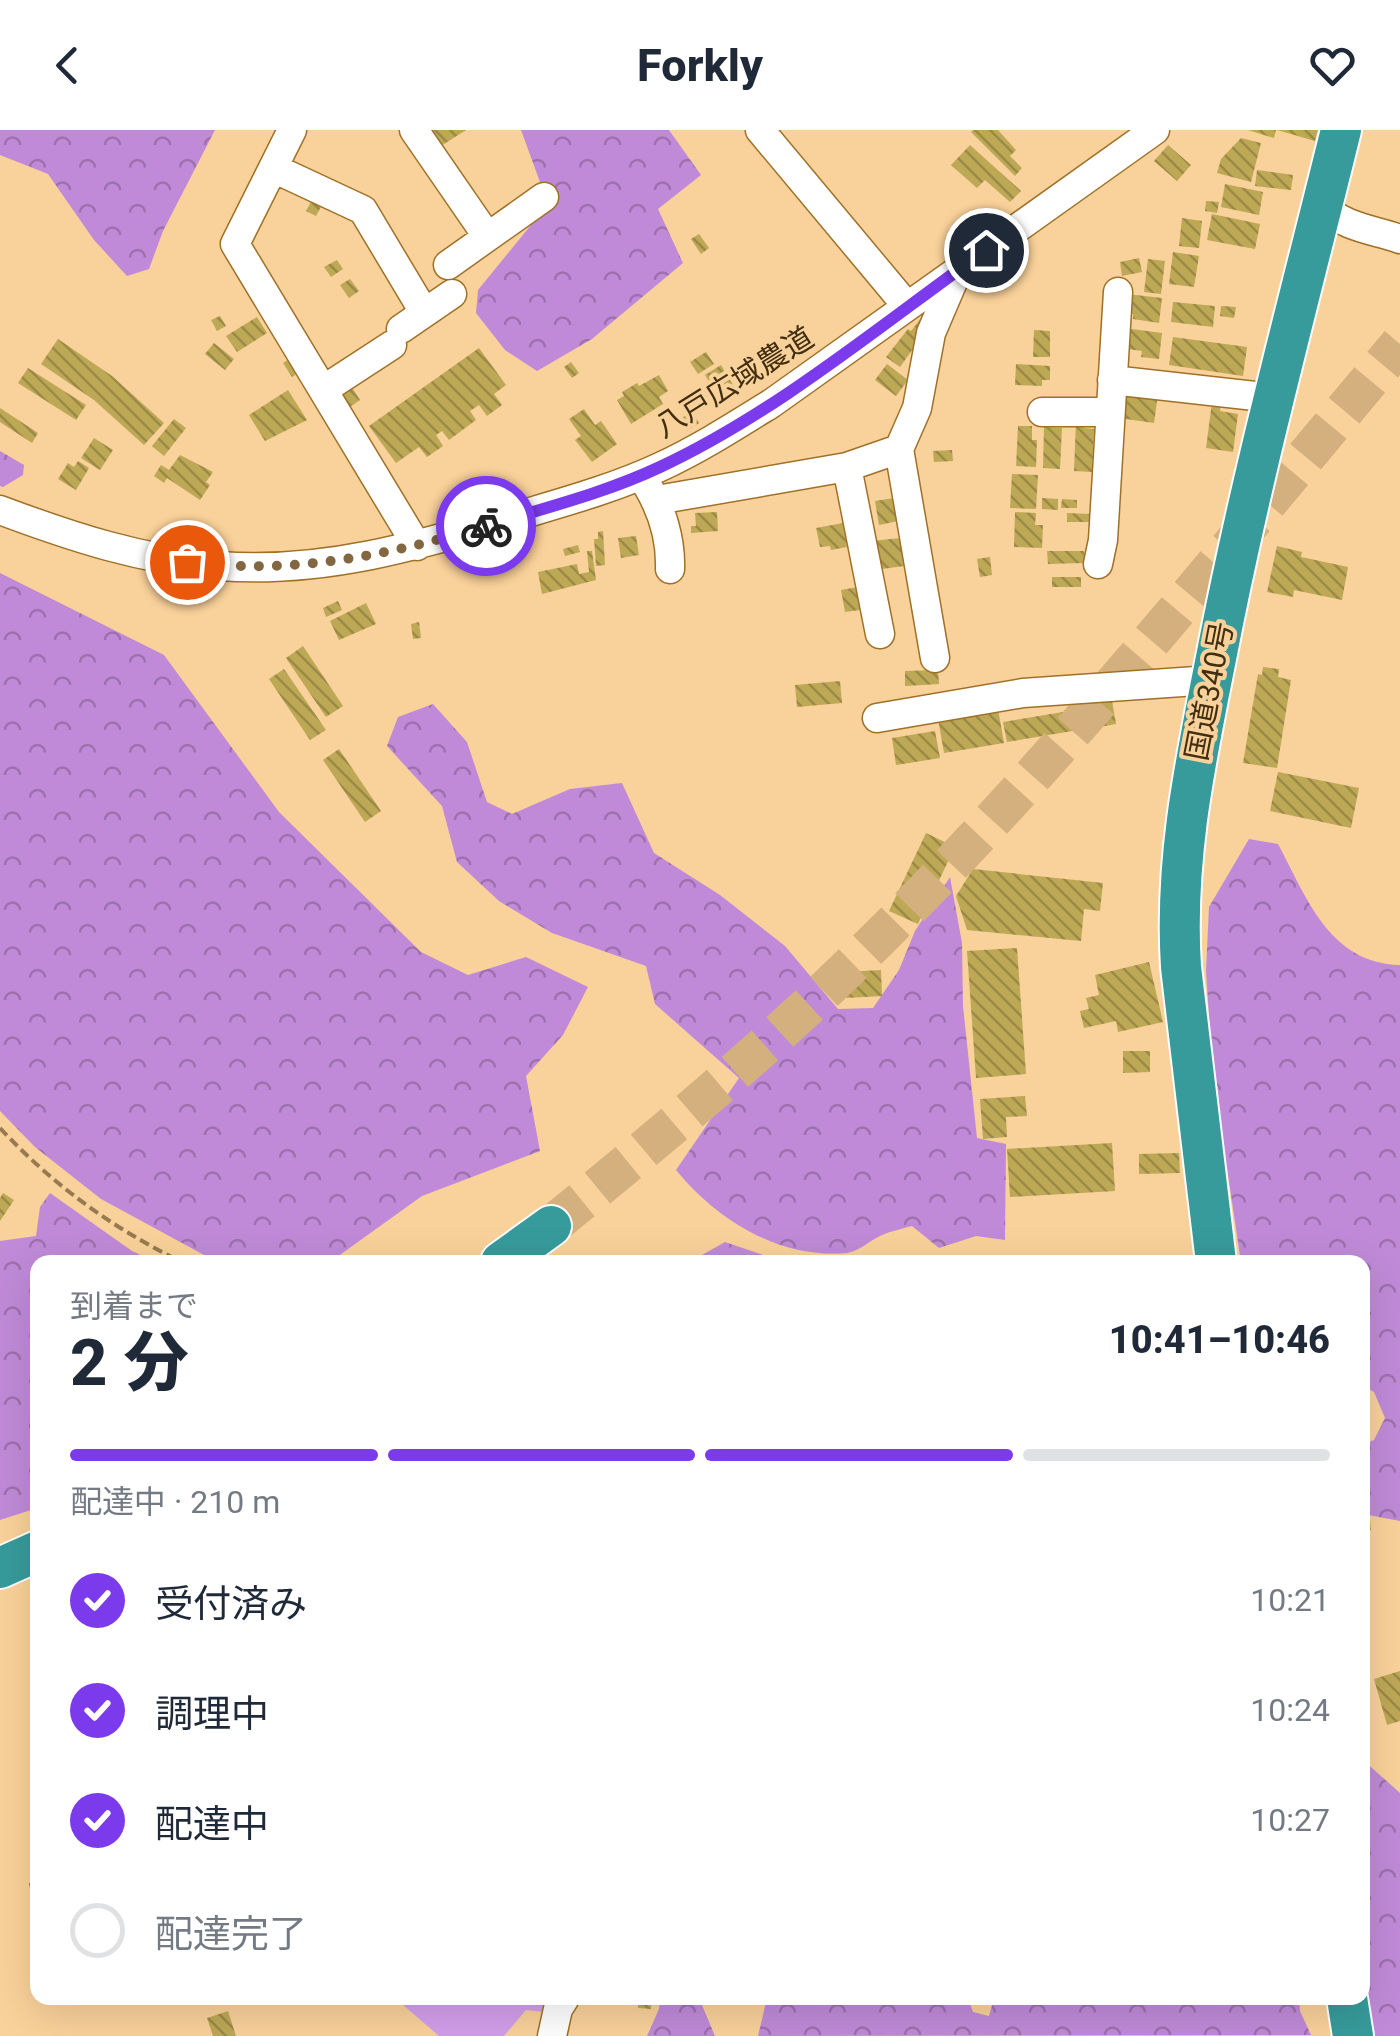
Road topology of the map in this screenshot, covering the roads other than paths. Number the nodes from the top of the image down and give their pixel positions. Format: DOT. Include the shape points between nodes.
graph roads {
  1 [pos="292,130"];
  2 [pos="414,130"];
  3 [pos="760,130"];
  4 [pos="1155,130"];
  5 [pos="1342,130"];
  6 [pos="273,168"];
  7 [pos="544,197"];
  8 [pos="1322,206"];
  9 [pos="487,236"];
  10 [pos="1400,239"];
  11 [pos="448,265"];
  12 [pos="958,270"];
  13 [pos="1118,292"];
  14 [pos="452,294"];
  15 [pos="907,306"];
  16 [pos="405,329"];
  17 [pos="1112,380"];
  18 [pos="324,390"];
  19 [pos="1273,398"];
  20 [pos="1042,412"];
  21 [pos="1110,412"];
  22 [pos="899,449"];
  23 [pos="847,467"];
  24 [pos="642,475"];
  25 [pos="657,500"];
  26 [pos="0,510"];
  27 [pos="417,546"];
  28 [pos="1098,564"];
  29 [pos="670,569"];
  30 [pos="880,634"];
  31 [pos="935,658"];
  32 [pos="1211,680"];
  33 [pos="877,718"];
  34 [pos="552,1226"];
  35 [pos="511,1255"];
  36 [pos="1215,1255"];
  37 [pos="30,1554"];
  38 [pos="0,1568"];
  39 [pos="561,2005"];
  40 [pos="1347,2005"];
  41 [pos="552,2036"];
  42 [pos="1353,2036"];
  1 -- 6 [label="street"];
  2 -- 9 [label="street"];
  3 -- 15 [label="street"];
  4 -- 12 [label="street, 八戸広域農道"];
  5 -- 8 [label="highway, 国道340号"];
  6 -- 16 [label="street" via="363,210"];
  6 -- 18 [label="street" via="235,244"];
  7 -- 9 [label="street"];
  8 -- 10 [label="street" via="1337,220"];
  8 -- 19 [label="highway, 国道340号"];
  9 -- 11 [label="street"];
  12 -- 15 [label="street, 八戸広域農道"];
  12 -- 22 [label="street"];
  13 -- 17 [label="street"];
  14 -- 16 [label="street"];
  15 -- 24 [label="street, 八戸広域農道" via="772,403"];
  16 -- 18 [label="street"];
  17 -- 19 [label="street"];
  17 -- 21 [label="street"];
  18 -- 27 [label="street"];
  19 -- 32 [label="highway, 国道340号"];
  20 -- 21 [label="street"];
  21 -- 28 [label="street"];
  22 -- 23 [label="street"];
  22 -- 31 [label="street"];
  23 -- 25 [label="street"];
  23 -- 30 [label="street"];
  24 -- 25 [label="street"];
  24 -- 27 [label="street, 八戸広域農道"];
  25 -- 29 [label="street"];
  26 -- 27 [label="street, 八戸広域農道" via="84,542 221,566 296,566"];
  32 -- 33 [label="street" via="1023,693"];
  32 -- 36 [label="highway, 国道340号" via="1186,808 1178,929"];
  34 -- 35 [label="highway"];
  37 -- 38 [label="highway"];
  39 -- 41 [label="street"];
  40 -- 42 [label="highway"];
}
